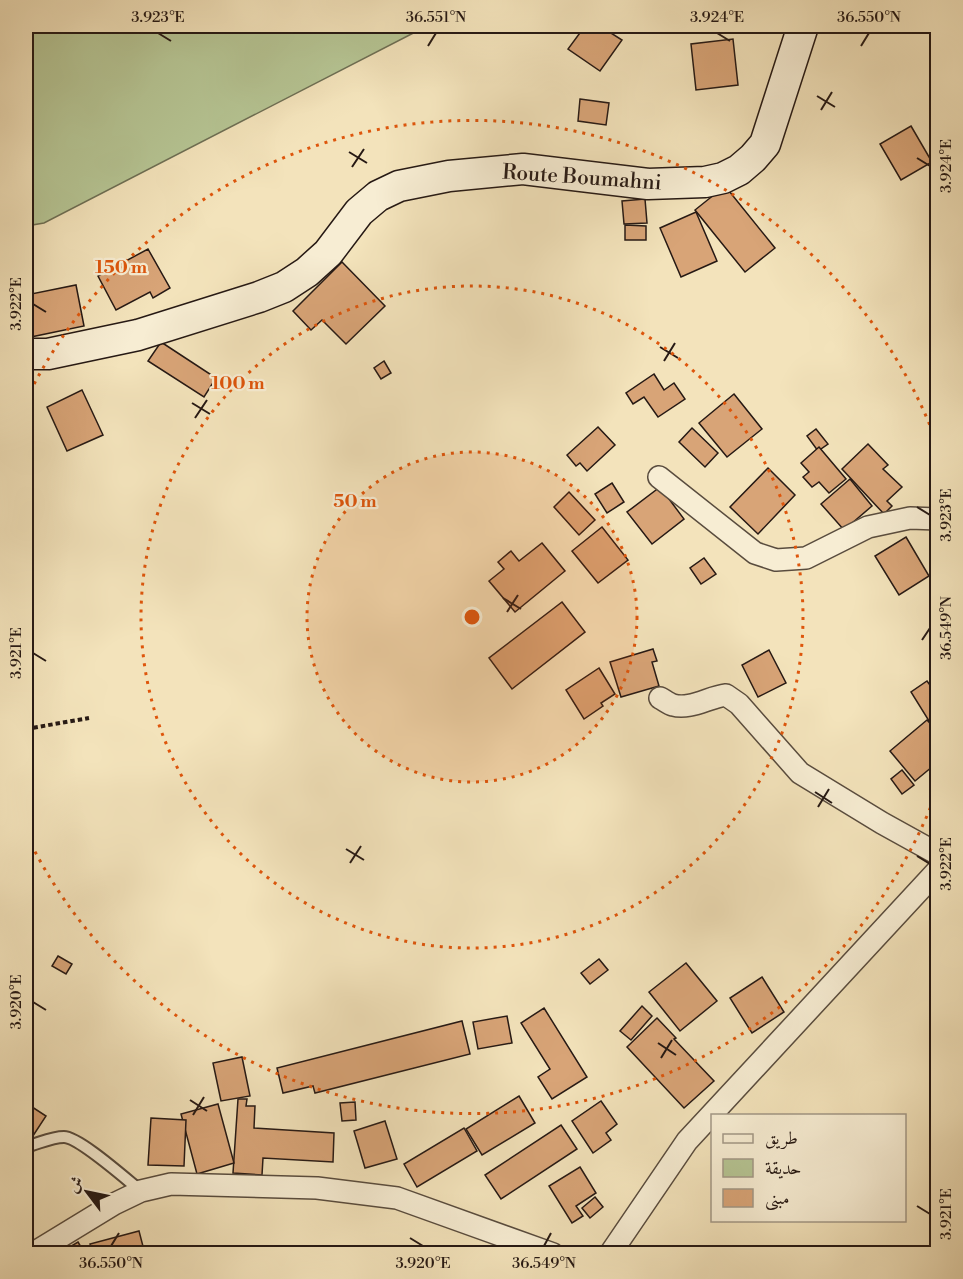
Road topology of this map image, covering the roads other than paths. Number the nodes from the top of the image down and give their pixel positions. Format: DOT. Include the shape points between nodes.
graph roads {
  1 [pos="803,26"];
  2 [pos="26,354"];
  3 [pos="659,477"];
  4 [pos="938,519"];
  5 [pos="660,698"];
  6 [pos="938,854"];
  7 [pos="938,870"];
  8 [pos="712,1114"];
  9 [pos="711,1115"];
  10 [pos="32,1145"];
  11 [pos="141,1191"];
  12 [pos="30,1252"];
  13 [pos="553,1254"];
  14 [pos="610,1254"];
  1 -- 2 [label="main road, Route Boumahni" via="765,144 739,170 723,178 648,184 523,169 449,176 399,186 378,196 359,212 328,253 284,287 138,335 48,354"];
  3 -- 4 [label="street" via="756,553 776,560 806,558 868,527 910,518"];
  5 -- 6 [label="street" via="674,706 688,706 726,695 740,704 800,773"];
  7 -- 8 [label="street"];
  9 -- 14 [label="street" via="687,1141"];
  10 -- 11 [label="lane" via="66,1137 93,1152"];
  11 -- 12 [label="street"];
  11 -- 13 [label="street" via="171,1184 317,1188 397,1198"];
}
